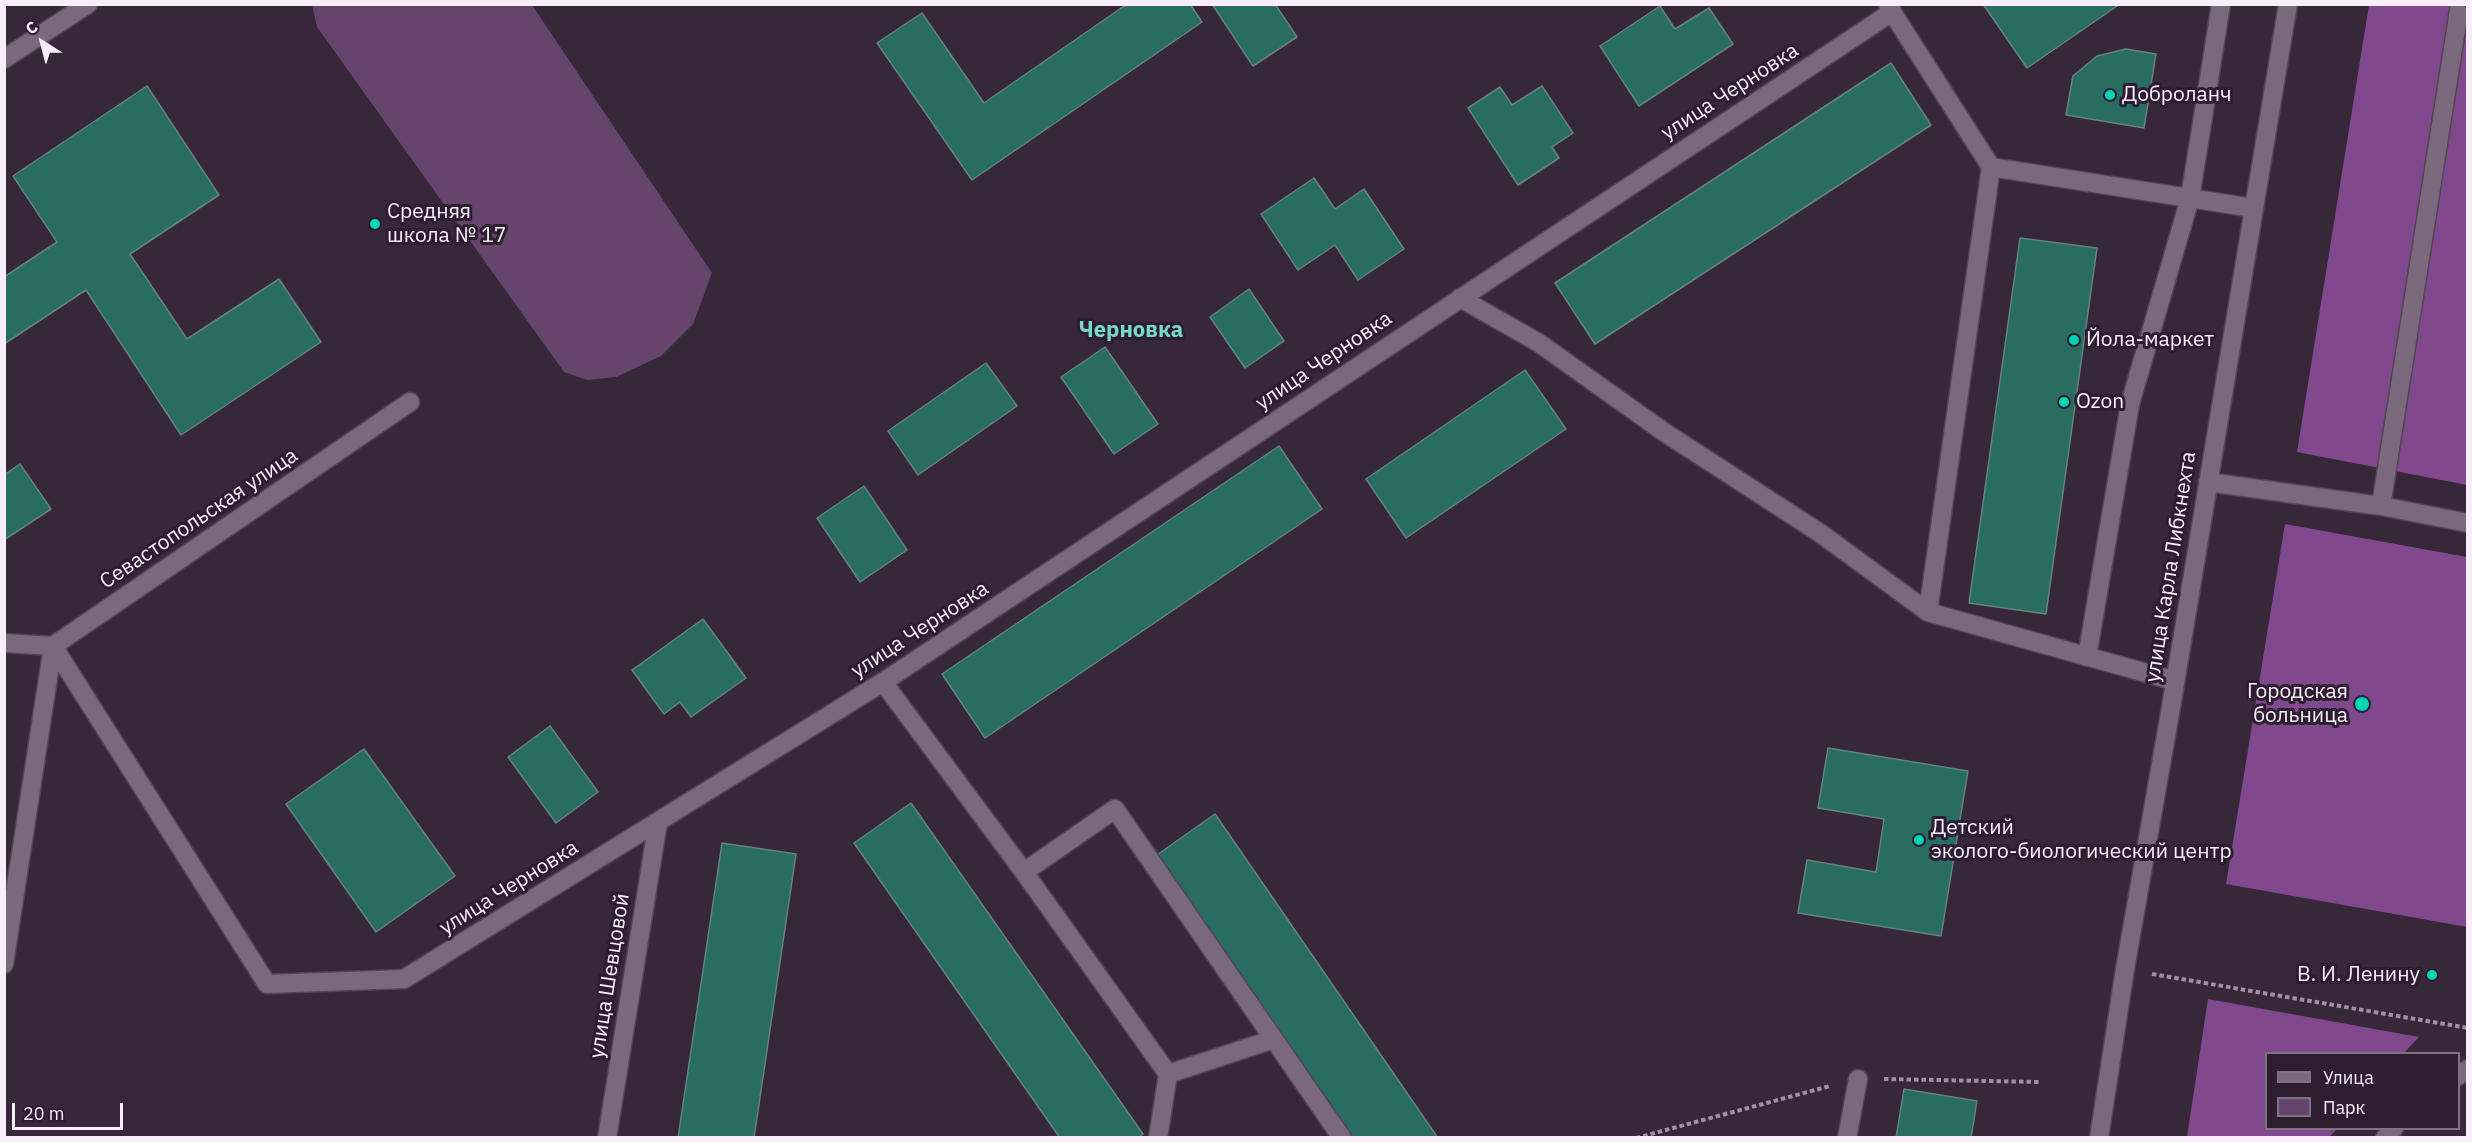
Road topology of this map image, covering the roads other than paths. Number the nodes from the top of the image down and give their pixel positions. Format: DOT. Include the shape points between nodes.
graph roads {
  1 [pos="88,4"];
  2 [pos="2221,4"];
  3 [pos="2288,4"];
  4 [pos="2460,4"];
  5 [pos="1890,8"];
  6 [pos="4,59"];
  7 [pos="1991,167"];
  8 [pos="2190,198"];
  9 [pos="2253,208"];
  10 [pos="1460,298"];
  11 [pos="410,402"];
  12 [pos="2208,482"];
  13 [pos="2381,506"];
  14 [pos="2468,523"];
  15 [pos="1929,612"];
  16 [pos="4,643"];
  17 [pos="53,646"];
  18 [pos="2087,657"];
  19 [pos="2175,681"];
  20 [pos="883,682"];
  21 [pos="658,822"];
  22 [pos="1024,872"];
  23 [pos="4,964"];
  24 [pos="1274,1039"];
  25 [pos="1168,1074"];
  26 [pos="1858,1079"];
  27 [pos="607,1137"];
  28 [pos="1158,1137"];
  29 [pos="1342,1137"];
  30 [pos="1847,1137"];
  31 [pos="2099,1137"];
  1 -- 6 [label="street"];
  2 -- 8 [label="street"];
  3 -- 9 [label="street, улица Карла Либкнехта"];
  4 -- 13 [label="street"];
  5 -- 7 [label="street"];
  5 -- 10 [label="street, улица Черновка"];
  7 -- 8 [label="street"];
  7 -- 15 [label="street"];
  8 -- 9 [label="street"];
  8 -- 18 [label="street" via="2130,404"];
  9 -- 12 [label="street, улица Карла Либкнехта"];
  10 -- 15 [label="street" via="1539,343 1664,432 1820,533"];
  10 -- 20 [label="street, улица Черновка"];
  11 -- 17 [label="street, Севастопольская улица"];
  12 -- 13 [label="street"];
  12 -- 19 [label="street, улица Карла Либкнехта"];
  13 -- 14 [label="street"];
  15 -- 18 [label="street"];
  16 -- 17 [label="street"];
  17 -- 21 [label="street, улица Черновка" via="267,984 404,979"];
  17 -- 23 [label="street"];
  18 -- 19 [label="street"];
  19 -- 31 [label="street, улица Карла Либкнехта"];
  20 -- 21 [label="street, улица Черновка"];
  20 -- 22 [label="street"];
  21 -- 27 [label="street, улица Шевцовой"];
  22 -- 24 [label="street" via="1115,809"];
  22 -- 25 [label="street"];
  24 -- 25 [label="street"];
  24 -- 29 [label="street"];
  25 -- 28 [label="street"];
  26 -- 30 [label="street"];
}
